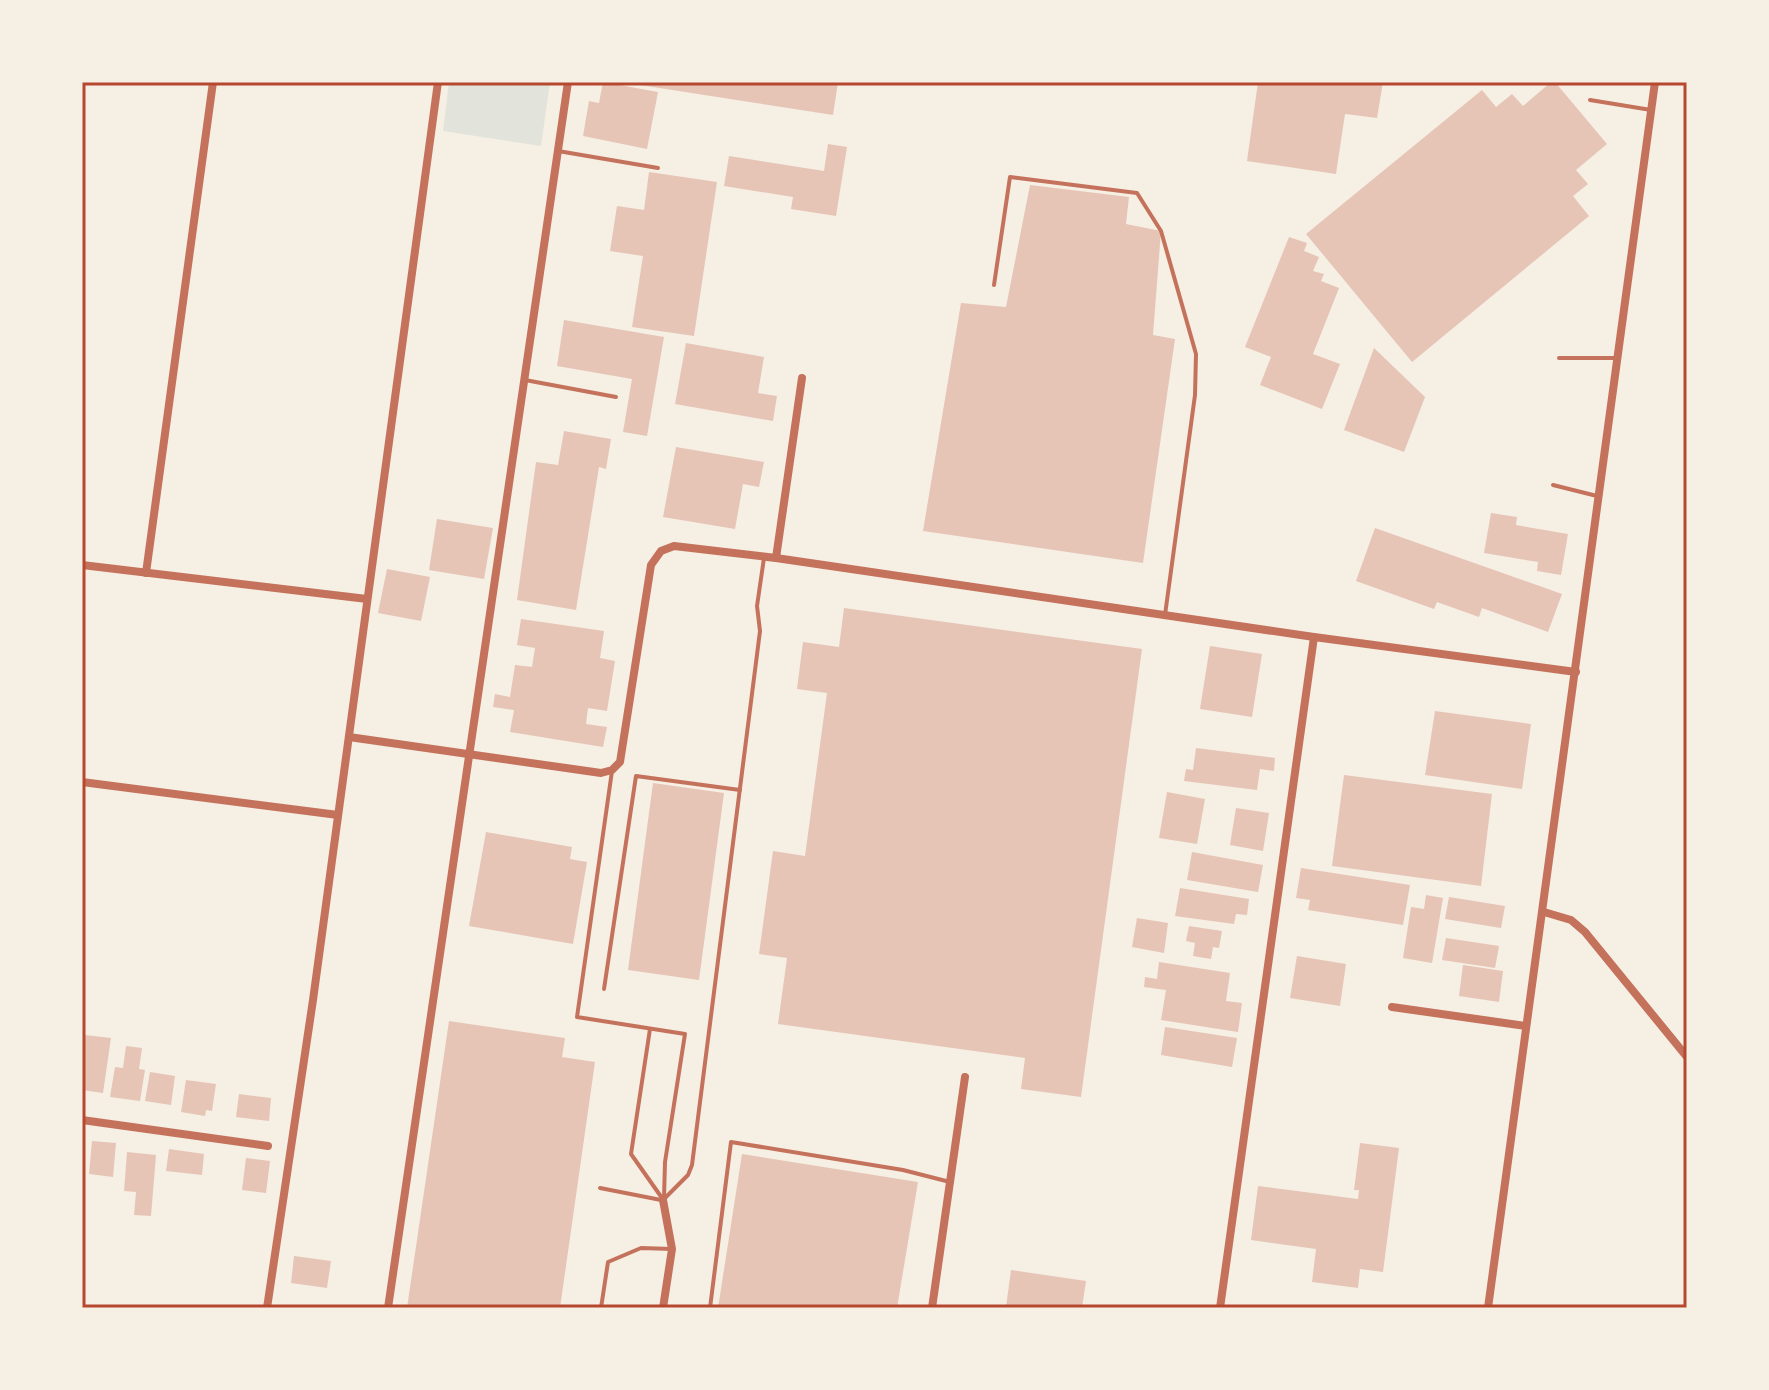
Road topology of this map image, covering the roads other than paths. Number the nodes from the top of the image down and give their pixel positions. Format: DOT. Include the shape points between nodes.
graph roads {
  1 [pos="213,82"];
  2 [pos="438,82"];
  3 [pos="568,82"];
  4 [pos="1655,82"];
  5 [pos="1590,100"];
  6 [pos="1651,110"];
  7 [pos="558,151"];
  8 [pos="658,168"];
  9 [pos="994,285"];
  10 [pos="1559,358"];
  11 [pos="1618,358"];
  12 [pos="802,378"];
  13 [pos="525,380"];
  14 [pos="616,397"];
  15 [pos="1553,485"];
  16 [pos="1599,497"];
  17 [pos="765,556"];
  18 [pos="776,558"];
  19 [pos="82,565"];
  20 [pos="146,573"];
  21 [pos="367,599"];
  22 [pos="1165,615"];
  23 [pos="1314,637"];
  24 [pos="1576,672"];
  25 [pos="349,737"];
  26 [pos="470,753"];
  27 [pos="612,770"];
  28 [pos="82,782"];
  29 [pos="740,790"];
  30 [pos="338,815"];
  31 [pos="1544,912"];
  32 [pos="604,989"];
  33 [pos="1392,1007"];
  34 [pos="1526,1026"];
  35 [pos="650,1029"];
  36 [pos="1687,1057"];
  37 [pos="965,1077"];
  38 [pos="82,1120"];
  39 [pos="268,1146"];
  40 [pos="950,1182"];
  41 [pos="600,1188"];
  42 [pos="663,1200"];
  43 [pos="672,1249"];
  44 [pos="267,1308"];
  45 [pos="388,1308"];
  46 [pos="601,1308"];
  47 [pos="663,1308"];
  48 [pos="710,1308"];
  49 [pos="932,1308"];
  50 [pos="1220,1308"];
  51 [pos="1488,1308"];
  1 -- 20 [label="street"];
  2 -- 21 [label="street"];
  3 -- 7 [label="street"];
  4 -- 6 [label="street"];
  5 -- 6 [label="lane"];
  6 -- 11 [label="street"];
  7 -- 8 [label="lane"];
  7 -- 13 [label="street"];
  9 -- 22 [label="lane" via="1010,177 1137,193 1161,231 1196,354"];
  10 -- 11 [label="lane"];
  11 -- 16 [label="street"];
  12 -- 18 [label="street"];
  13 -- 14 [label="lane"];
  13 -- 26 [label="street"];
  15 -- 16 [label="lane"];
  16 -- 24 [label="street"];
  17 -- 18 [label="street"];
  17 -- 27 [label="street" via="674,546 661,551 651,565 620,762"];
  17 -- 29 [label="lane"];
  18 -- 22 [label="street"];
  19 -- 20 [label="street"];
  20 -- 21 [label="street"];
  21 -- 25 [label="street"];
  22 -- 23 [label="street"];
  23 -- 24 [label="street"];
  23 -- 50 [label="street"];
  24 -- 31 [label="street"];
  25 -- 26 [label="street"];
  25 -- 30 [label="street"];
  26 -- 27 [label="street" via="601,773"];
  26 -- 45 [label="street"];
  27 -- 35 [label="lane" via="577,1017"];
  28 -- 30 [label="street"];
  29 -- 32 [label="lane" via="636,776"];
  29 -- 42 [label="lane" via="692,1165"];
  30 -- 44 [label="street"];
  31 -- 34 [label="street"];
  31 -- 36 [label="street" via="1571,920 1585,932"];
  33 -- 34 [label="street"];
  34 -- 51 [label="street"];
  35 -- 42 [label="lane" via="631,1154"];
  35 -- 42 [label="lane" via="685,1034"];
  37 -- 40 [label="street"];
  38 -- 39 [label="street"];
  40 -- 48 [label="lane" via="731,1142"];
  40 -- 49 [label="street"];
  41 -- 42 [label="lane"];
  42 -- 43 [label="street"];
  43 -- 46 [label="lane" via="641,1248 608,1262"];
  43 -- 47 [label="street"];
}
